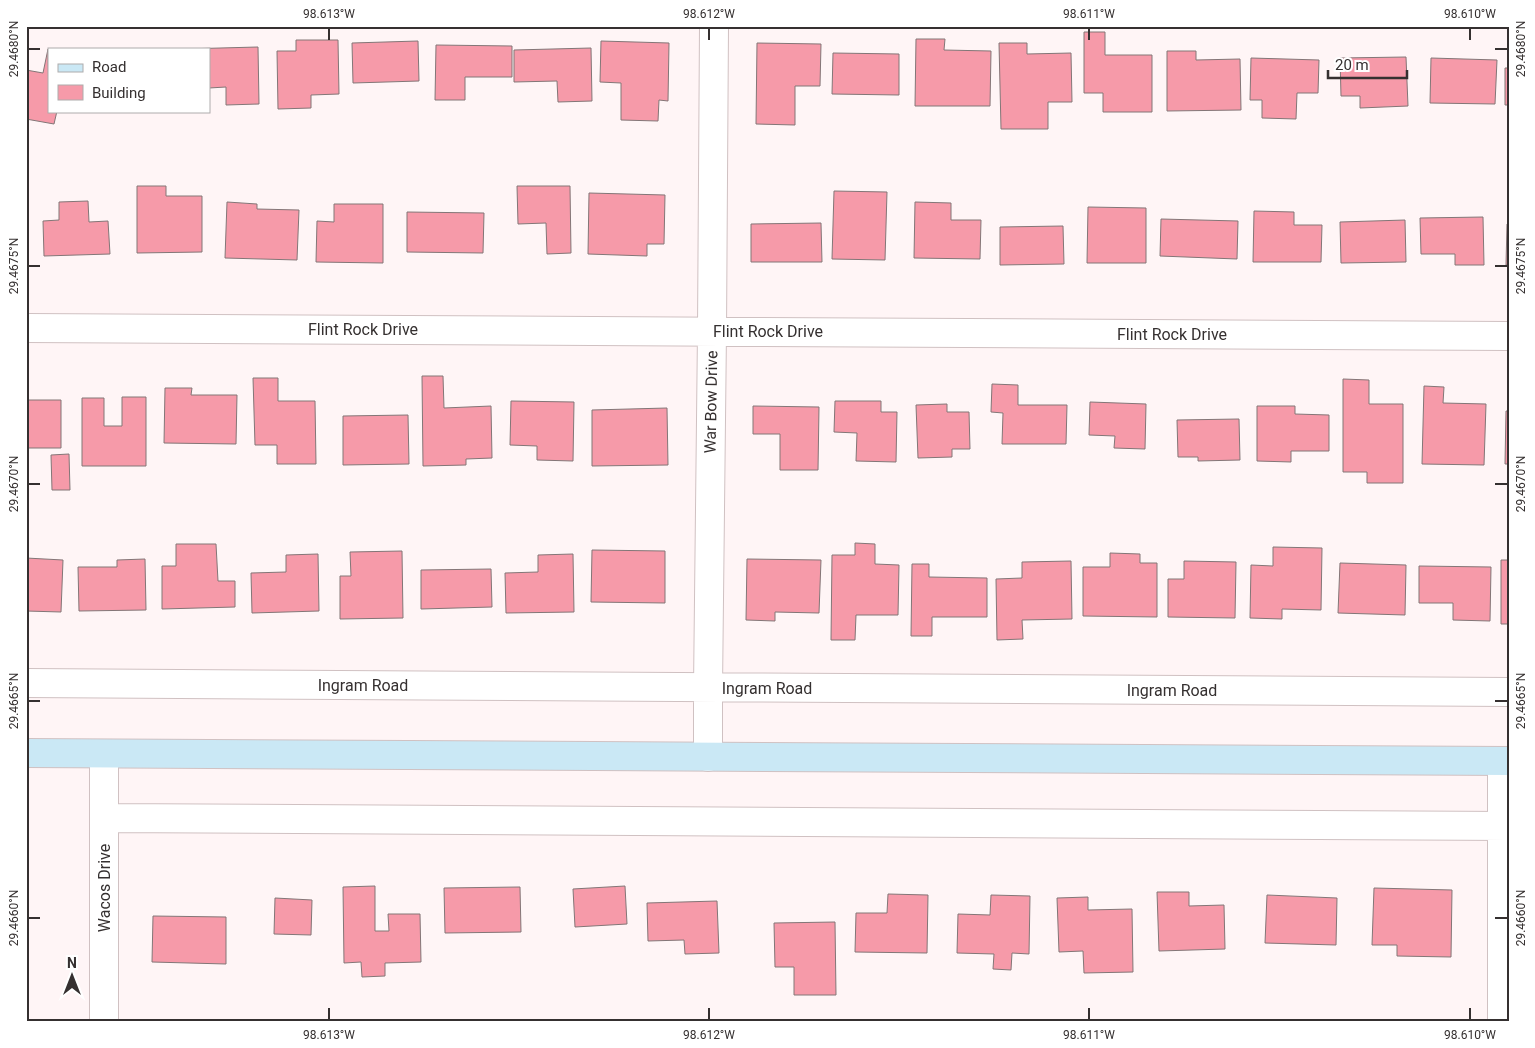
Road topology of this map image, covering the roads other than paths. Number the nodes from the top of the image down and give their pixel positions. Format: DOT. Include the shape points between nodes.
graph roads {
  1 [pos="714,26"];
  2 [pos="26,328"];
  3 [pos="712,331"];
  4 [pos="1509,336"];
  5 [pos="26,683"];
  6 [pos="708,688"];
  7 [pos="1509,692"];
  8 [pos="26,753"];
  9 [pos="104,754"];
  10 [pos="708,757"];
  11 [pos="1506,761"];
  12 [pos="104,818"];
  13 [pos="1506,826"];
  14 [pos="104,1022"];
  15 [pos="1502,1022"];
  1 -- 3 [label="street, War Bow Drive"];
  2 -- 3 [label="street, Flint Rock Drive"];
  3 -- 4 [label="street, Flint Rock Drive"];
  3 -- 6 [label="street, War Bow Drive"];
  5 -- 6 [label="street, Ingram Road"];
  6 -- 7 [label="street, Ingram Road"];
  6 -- 10 [label="street, War Bow Drive"];
  8 -- 9 [label="main road"];
  9 -- 10 [label="main road"];
  9 -- 12 [label="street, Wacos Drive"];
  10 -- 11 [label="main road"];
  11 -- 13 [label="street"];
  12 -- 13 [label="street"];
  12 -- 14 [label="street, Wacos Drive"];
  13 -- 15 [label="street"];
}
